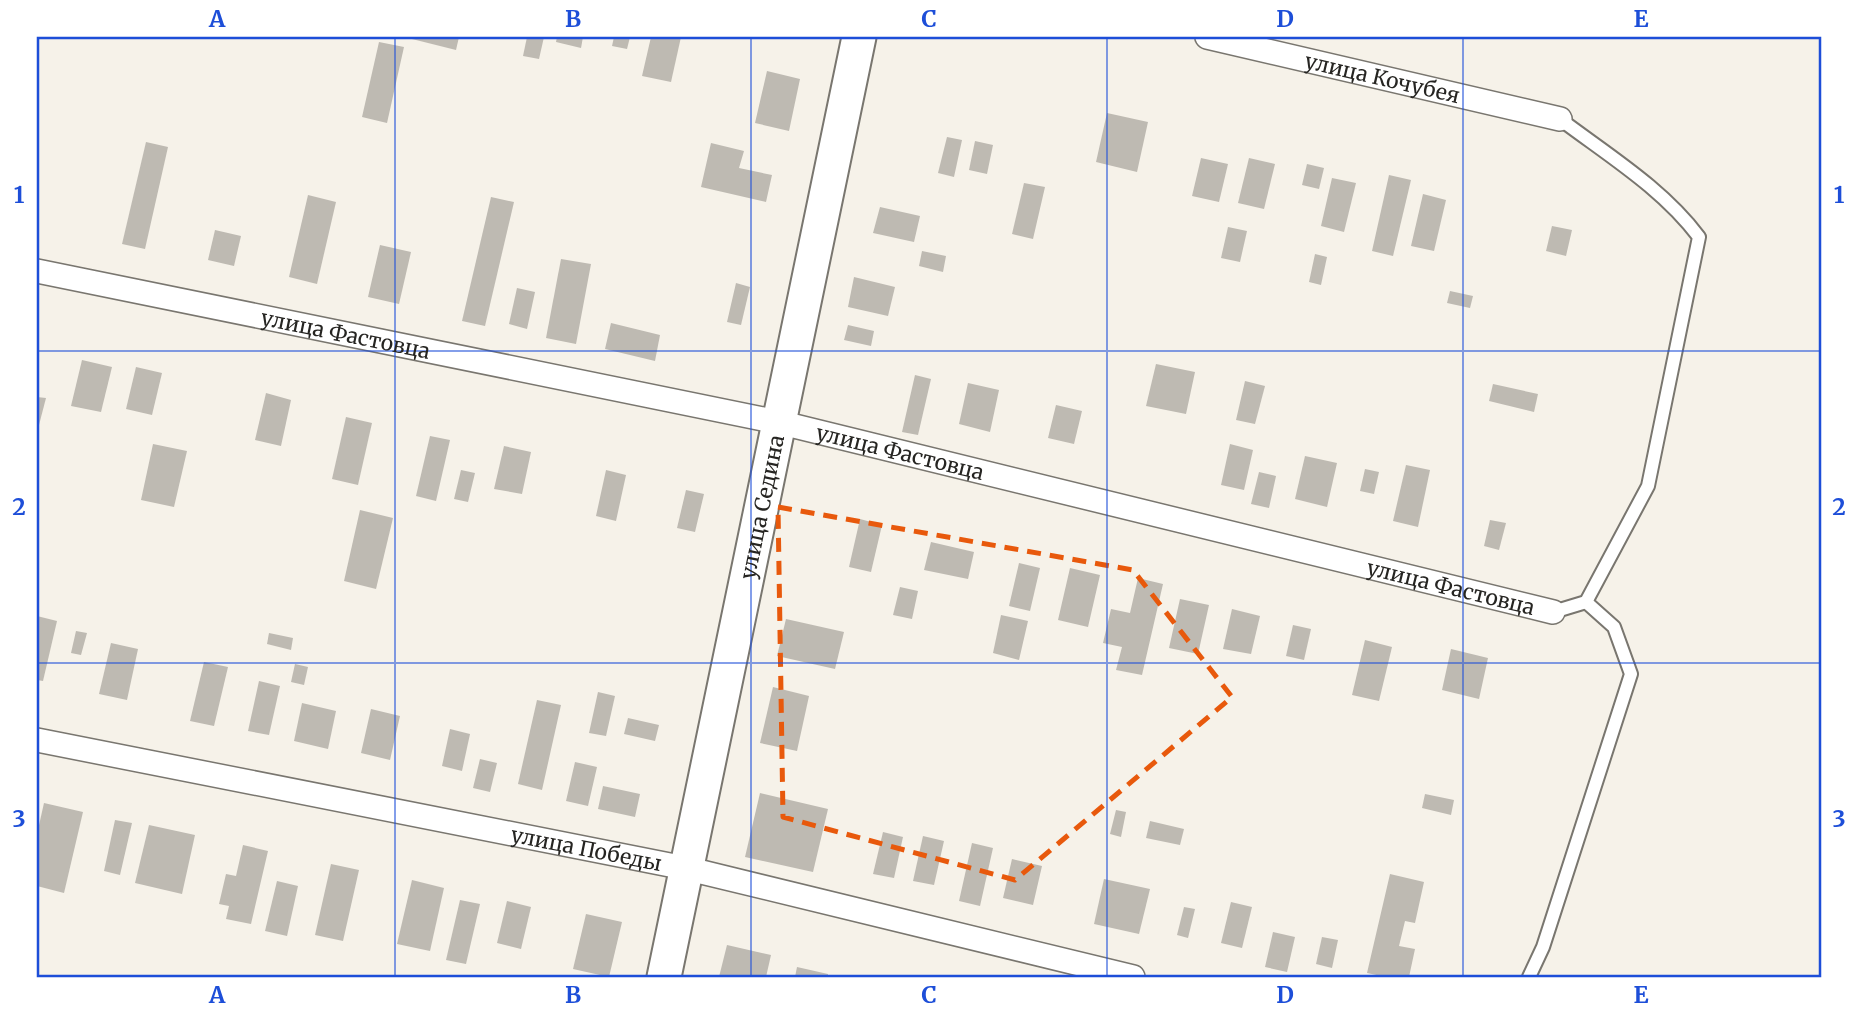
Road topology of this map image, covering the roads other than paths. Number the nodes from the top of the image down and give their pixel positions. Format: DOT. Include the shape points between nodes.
graph roads {
  1 [pos="859,37"];
  2 [pos="1207,37"];
  3 [pos="1559,119"];
  4 [pos="37,271"];
  5 [pos="778,422"];
  6 [pos="1586,602"];
  7 [pos="1552,612"];
  8 [pos="37,740"];
  9 [pos="685,868"];
  10 [pos="664,977"];
  11 [pos="1133,977"];
  12 [pos="1529,977"];
  1 -- 5 [label="main road, улица Седина"];
  2 -- 3 [label="street, улица Кочубея"];
  3 -- 6 [label="lane" via="1660,193 1699,237 1648,486"];
  4 -- 5 [label="street, улица Фастовца"];
  5 -- 7 [label="street, улица Фастовца"];
  5 -- 9 [label="main road, улица Седина"];
  6 -- 7 [label="lane"];
  6 -- 12 [label="lane" via="1614,627 1631,674 1543,947"];
  8 -- 9 [label="street, улица Победы"];
  9 -- 10 [label="main road, улица Седина"];
  9 -- 11 [label="street, улица Победы"];
}
